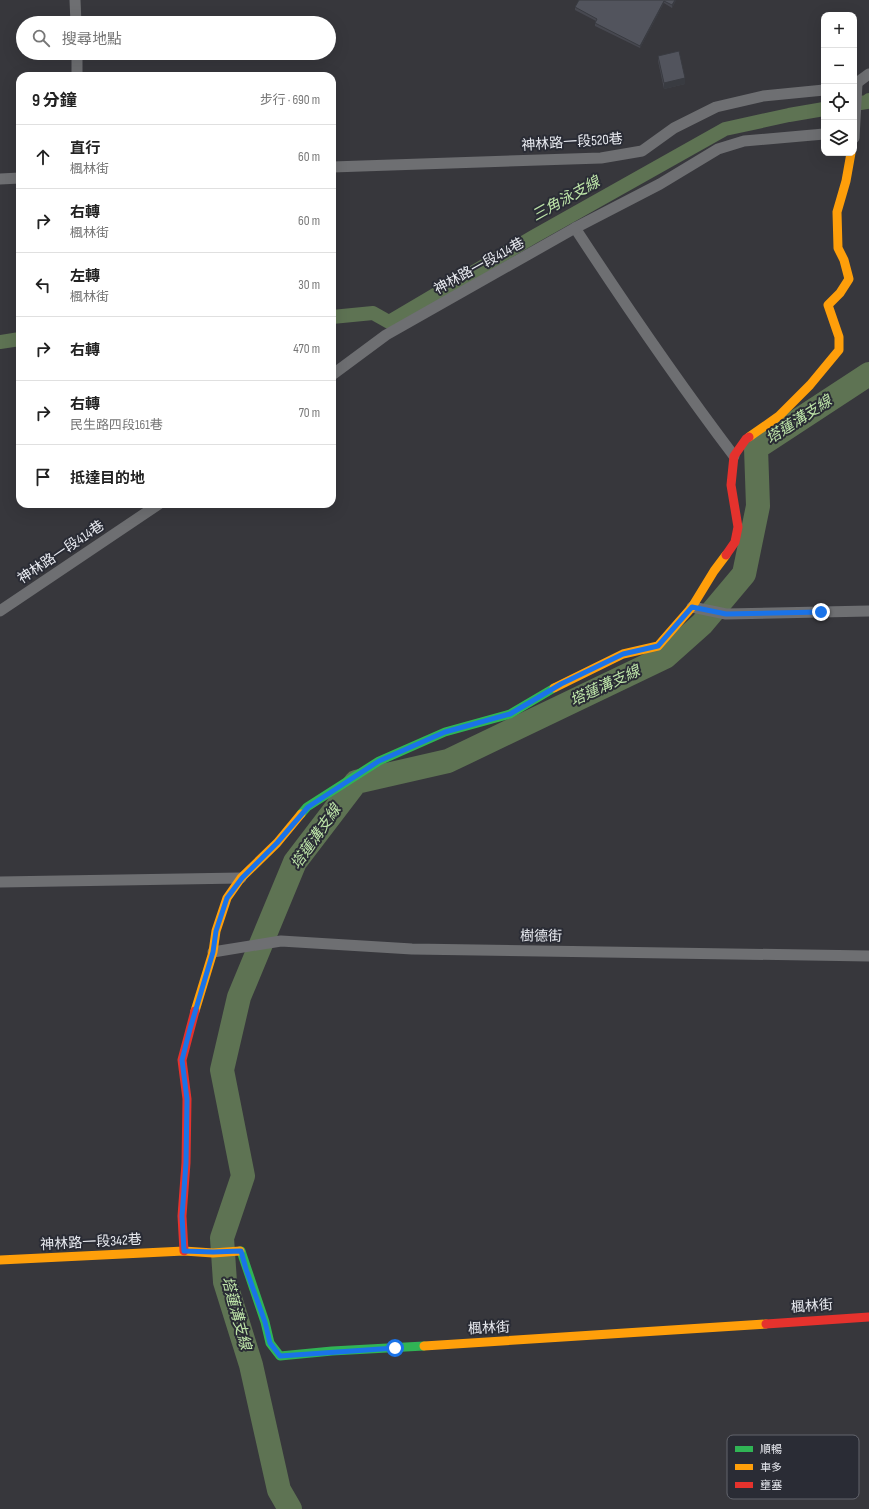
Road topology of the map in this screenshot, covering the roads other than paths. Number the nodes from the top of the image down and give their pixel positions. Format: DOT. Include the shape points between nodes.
graph roads {
  1 [pos="75,0"];
  2 [pos="76,16"];
  3 [pos="77,60"];
  4 [pos="77,72"];
  5 [pos="869,74"];
  6 [pos="856,84"];
  7 [pos="821,90"];
  8 [pos="821,134"];
  9 [pos="850,156"];
  10 [pos="336,167"];
  11 [pos="16,178"];
  12 [pos="0,179"];
  13 [pos="575,228"];
  14 [pos="336,372"];
  15 [pos="734,456"];
  16 [pos="153,508"];
  17 [pos="692,607"];
  18 [pos="0,611"];
  19 [pos="869,612"];
  20 [pos="242,878"];
  21 [pos="0,882"];
  22 [pos="213,952"];
  23 [pos="869,956"];
  24 [pos="184,1251"];
  25 [pos="0,1260"];
  26 [pos="869,1317"];
  1 -- 2 [label="street"];
  3 -- 4 [label="street"];
  5 -- 6 [label="street"];
  7 -- 10 [label="street, 神林路一段520巷" via="763,96 716,107 674,128 642,151 615,156"];
  8 -- 13 [label="street, 神林路一段414巷" via="744,141 718,149 660,184"];
  9 -- 15 [label="street" via="837,212 838,248 849,279 828,305 839,337 839,350 810,385 779,416 746,439"];
  11 -- 12 [label="street"];
  13 -- 14 [label="street, 神林路一段414巷" via="386,335"];
  13 -- 15 [label="street" via="644,331"];
  15 -- 17 [label="street" via="732,485 738,527 735,542"];
  16 -- 18 [label="street, 神林路一段414巷"];
  17 -- 19 [label="street" via="726,614"];
  17 -- 20 [label="street" via="658,646 623,654 561,684 510,714 445,732 379,761 308,807"];
  20 -- 21 [label="street"];
  20 -- 22 [label="street" via="227,898 216,931"];
  22 -- 23 [label="street, 樹德街" via="281,941 412,949"];
  22 -- 24 [label="street" via="182,1060 187,1099 182,1216"];
  24 -- 25 [label="street, 神林路一段342巷"];
  24 -- 26 [label="street, 楓林街" via="241,1251 270,1343 280,1356"];
}
